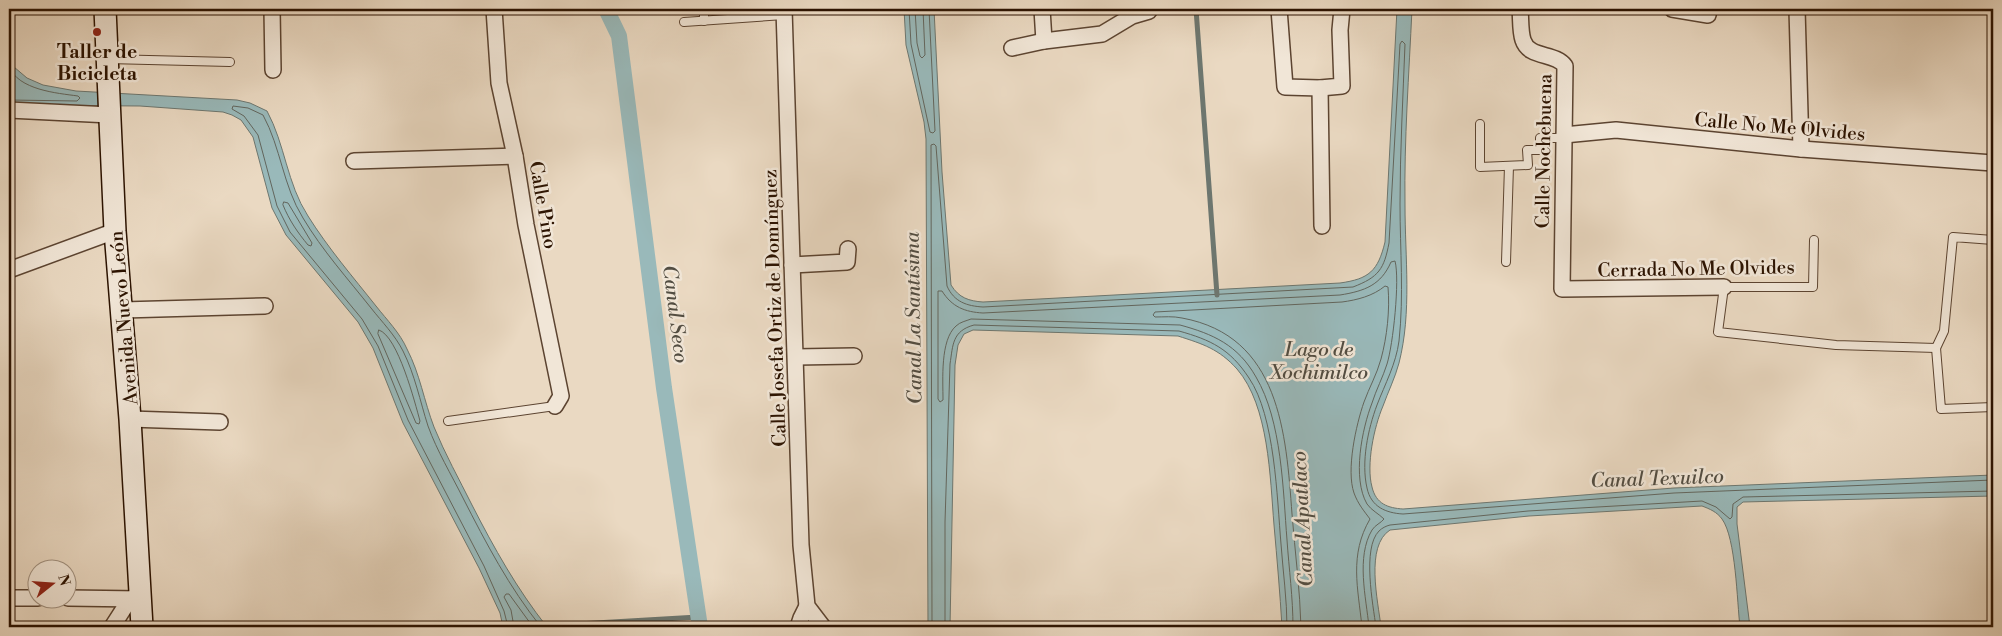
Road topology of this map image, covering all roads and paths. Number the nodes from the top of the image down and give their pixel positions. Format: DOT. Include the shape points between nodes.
graph roads {
  1 [pos="105,9"];
  2 [pos="272,9"];
  3 [pos="494,9"];
  4 [pos="704,9"];
  5 [pos="1042,9"];
  6 [pos="1279,9"];
  7 [pos="1342,9"];
  8 [pos="1520,9"];
  9 [pos="1672,9"];
  10 [pos="1797,9"];
  11 [pos="1149,10"];
  12 [pos="784,12"];
  13 [pos="1708,12"];
  14 [pos="704,21"];
  15 [pos="684,22"];
  16 [pos="1044,41"];
  17 [pos="1012,48"];
  18 [pos="108,59"];
  19 [pos="230,62"];
  20 [pos="274,70"];
  21 [pos="1320,88"];
  22 [pos="9,110"];
  23 [pos="110,114"];
  24 [pos="1480,124"];
  25 [pos="1564,135"];
  26 [pos="1801,149"];
  27 [pos="515,156"];
  28 [pos="354,161"];
  29 [pos="1993,163"];
  30 [pos="1509,166"];
  31 [pos="1322,226"];
  32 [pos="115,231"];
  33 [pos="1814,240"];
  34 [pos="1993,240"];
  35 [pos="848,249"];
  36 [pos="1506,262"];
  37 [pos="792,265"];
  38 [pos="9,270"];
  39 [pos="1724,287"];
  40 [pos="1562,288"];
  41 [pos="265,306"];
  42 [pos="123,310"];
  43 [pos="1936,348"];
  44 [pos="854,356"];
  45 [pos="796,358"];
  46 [pos="555,406"];
  47 [pos="1993,407"];
  48 [pos="130,419"];
  49 [pos="448,421"];
  50 [pos="220,422"];
  51 [pos="9,598"];
  52 [pos="28,598"];
  53 [pos="78,598"];
  54 [pos="135,599"];
  55 [pos="807,606"];
  56 [pos="112,627"];
  57 [pos="142,627"];
  58 [pos="798,627"];
  59 [pos="822,627"];
  1 -- 18 [label="street, Avenida Nuevo León"];
  2 -- 20 [label="street"];
  3 -- 27 [label="street, Calle Pino" via="500,83"];
  4 -- 14 [label="lane"];
  5 -- 16 [label="street"];
  6 -- 21 [label="street" via="1285,87"];
  7 -- 21 [label="street" via="1342,86"];
  8 -- 25 [label="street, Calle Nochebuena" via="1523,41 1535,53 1562,61 1565,66"];
  9 -- 13 [label="street"];
  10 -- 26 [label="street"];
  11 -- 16 [label="street" via="1102,34"];
  12 -- 14 [label="lane"];
  12 -- 37 [label="street, Calle Josefa Ortiz de Domínguez"];
  14 -- 15 [label="lane"];
  16 -- 17 [label="street"];
  18 -- 19 [label="lane"];
  18 -- 23 [label="street, Avenida Nuevo León"];
  21 -- 31 [label="street"];
  22 -- 23 [label="street"];
  23 -- 32 [label="street, Avenida Nuevo León"];
  24 -- 30 [label="lane" via="1480,167"];
  25 -- 26 [label="street, Calle No Me Olvides" via="1616,130"];
  25 -- 30 [label="lane" via="1540,138 1540,150 1527,150 1528,165"];
  25 -- 40 [label="street, Calle Nochebuena"];
  26 -- 29 [label="street, Calle No Me Olvides"];
  27 -- 28 [label="street"];
  27 -- 46 [label="street, Calle Pino" via="561,396"];
  30 -- 36 [label="lane"];
  32 -- 38 [label="street"];
  32 -- 42 [label="street, Avenida Nuevo León"];
  33 -- 39 [label="lane, Cerrada No Me Olvides" via="1812,287"];
  34 -- 43 [label="lane" via="1953,237 1944,330"];
  35 -- 37 [label="street" via="847,262"];
  37 -- 45 [label="street, Calle Josefa Ortiz de Domínguez"];
  39 -- 40 [label="street, Cerrada No Me Olvides"];
  39 -- 43 [label="lane" via="1718,332 1836,345"];
  41 -- 42 [label="street"];
  42 -- 48 [label="street, Avenida Nuevo León"];
  43 -- 47 [label="lane" via="1940,409"];
  44 -- 45 [label="street"];
  45 -- 55 [label="street, Calle Josefa Ortiz de Domínguez" via="801,545"];
  46 -- 49 [label="lane"];
  48 -- 50 [label="street"];
  48 -- 54 [label="street, Avenida Nuevo León"];
  51 -- 52 [label="street"];
  53 -- 54 [label="street"];
  54 -- 56 [label="street"];
  54 -- 57 [label="street, Avenida Nuevo León"];
  55 -- 58 [label="street"];
  55 -- 59 [label="street"];
}
